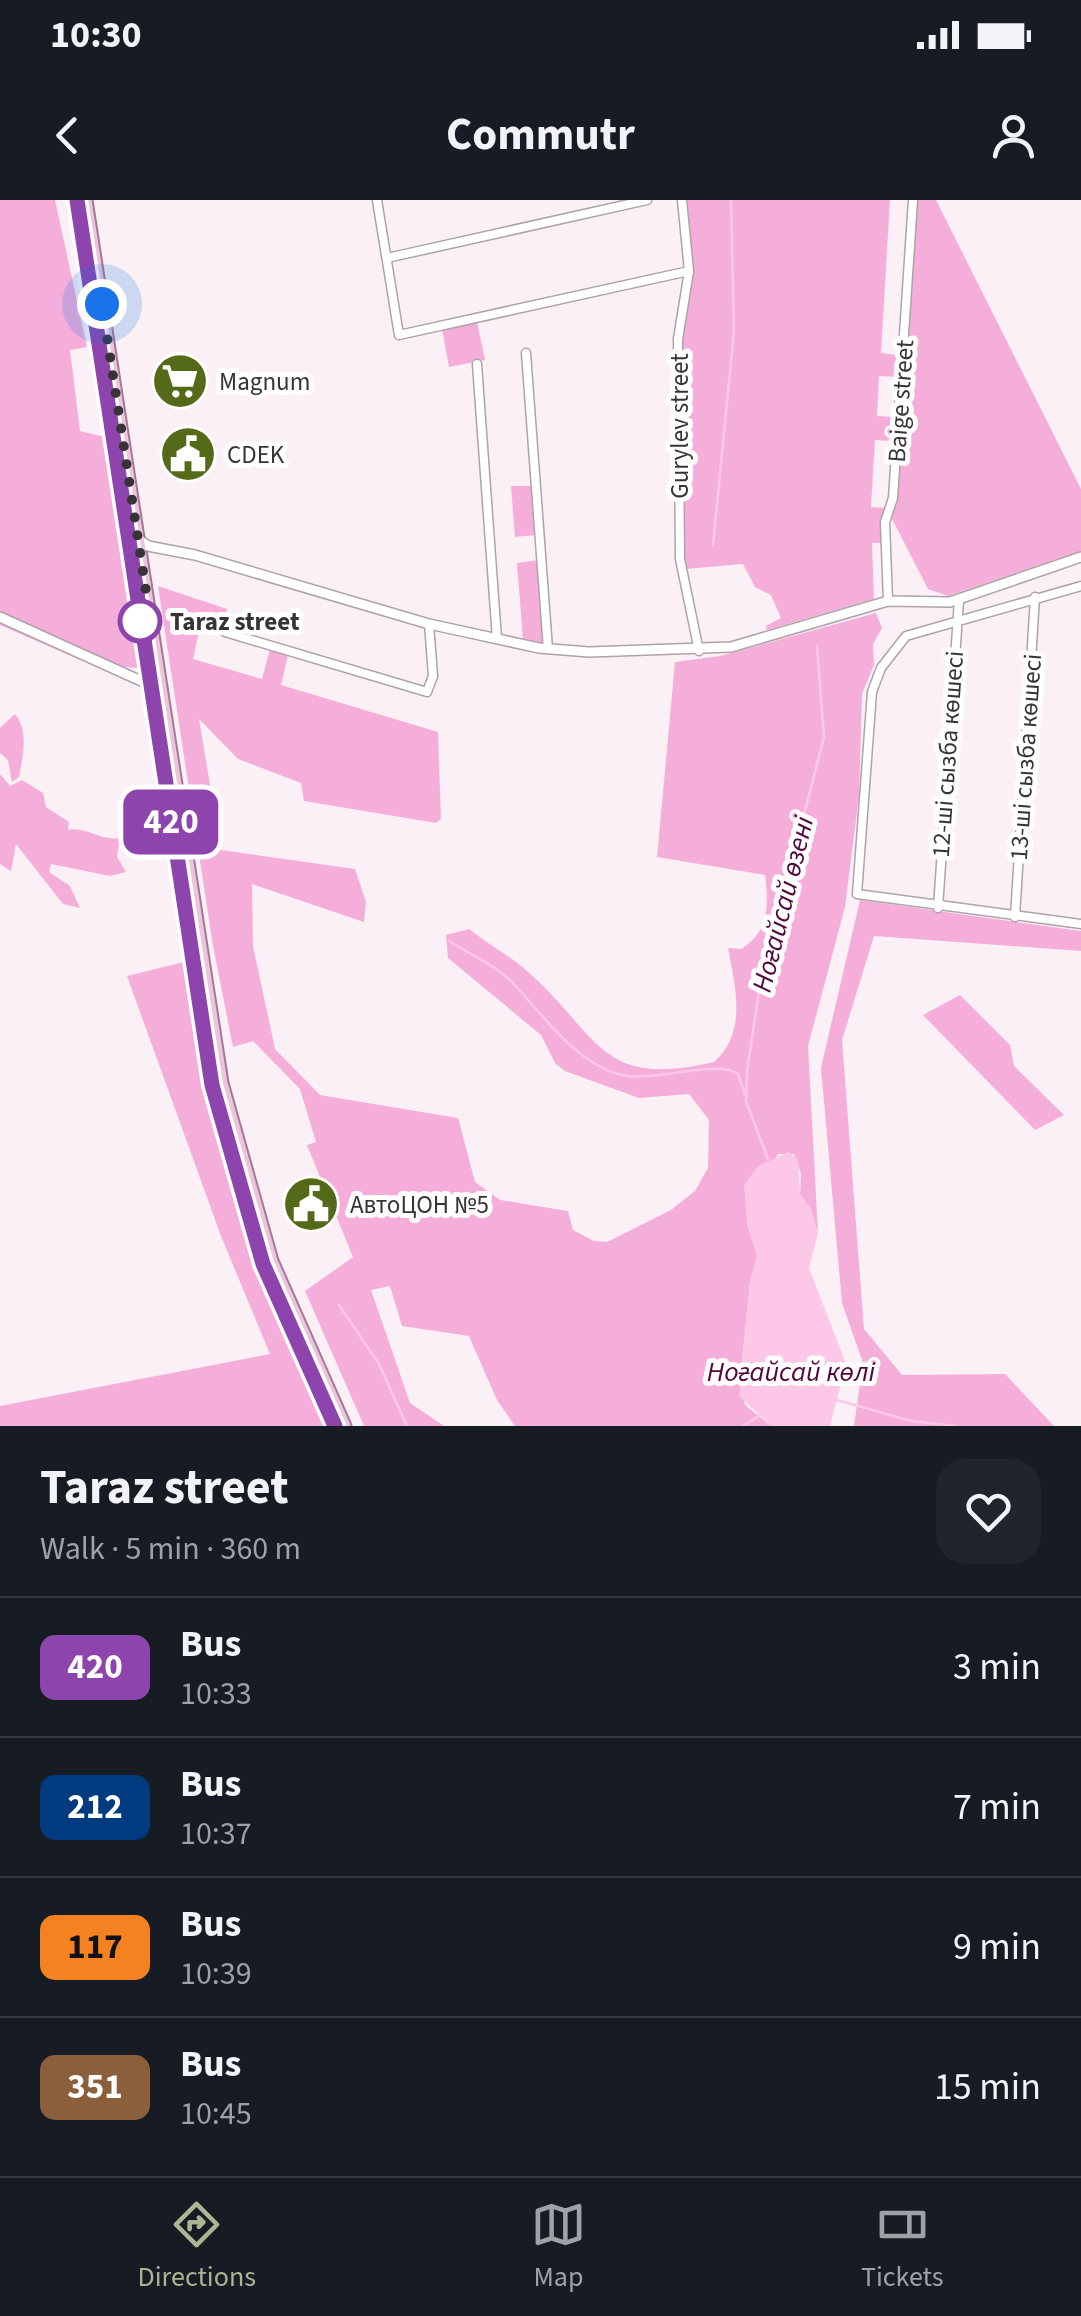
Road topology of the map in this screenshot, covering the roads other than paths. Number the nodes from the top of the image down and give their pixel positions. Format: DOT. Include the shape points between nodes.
graph roads {
  1 [pos="377,200"];
  2 [pos="647,200"];
  3 [pos="682,200"];
  4 [pos="913,200"];
  5 [pos="84,201"];
  6 [pos="387,258"];
  7 [pos="689,271"];
  8 [pos="526,353"];
  9 [pos="476,364"];
  10 [pos="138,539"];
  11 [pos="163,549"];
  12 [pos="1081,557"];
  13 [pos="142,571"];
  14 [pos="1081,586"];
  15 [pos="1035,597"];
  16 [pos="959,600"];
  17 [pos="888,601"];
  18 [pos="0,617"];
  19 [pos="956,618"];
  20 [pos="429,624"];
  21 [pos="224,632"];
  22 [pos="497,639"];
  23 [pos="548,649"];
  24 [pos="699,651"];
  25 [pos="150,684"];
  26 [pos="938,908"];
  27 [pos="1015,917"];
  28 [pos="1081,924"];
  29 [pos="334,1426"];
  30 [pos="346,1426"];
  1 -- 6 [label="street"];
  2 -- 6 [label="street"];
  3 -- 7 [label="street, Gurylev street"];
  4 -- 17 [label="street, Baige street" via="893,498 885,525"];
  5 -- 10 [label="main road"];
  5 -- 25 [label="main road"];
  6 -- 7 [label="street" via="399,335"];
  7 -- 24 [label="street, Gurylev street" via="678,340 680,559"];
  8 -- 23 [label="street"];
  9 -- 22 [label="street"];
  10 -- 11 [label="street"];
  10 -- 13 [label="main road"];
  11 -- 13 [label="street" via="146,556"];
  11 -- 20 [label="street"];
  12 -- 16 [label="street"];
  13 -- 30 [label="main road" via="222,1083 272,1261"];
  14 -- 15 [label="street"];
  15 -- 19 [label="street"];
  15 -- 27 [label="street, 13-ші сызба көшесі"];
  16 -- 17 [label="street"];
  16 -- 19 [label="street, 12-ші сызба көшесі"];
  17 -- 24 [label="street" via="750,643"];
  18 -- 25 [label="street"];
  19 -- 26 [label="street, 12-ші сызба көшесі"];
  19 -- 26 [label="street" via="906,636 876,678 857,894"];
  20 -- 21 [label="street" via="433,676 427,692"];
  20 -- 22 [label="street"];
  22 -- 23 [label="street"];
  23 -- 24 [label="street"];
  25 -- 29 [label="main road" via="212,1085 263,1264"];
  26 -- 27 [label="street"];
  27 -- 28 [label="street"];
}
